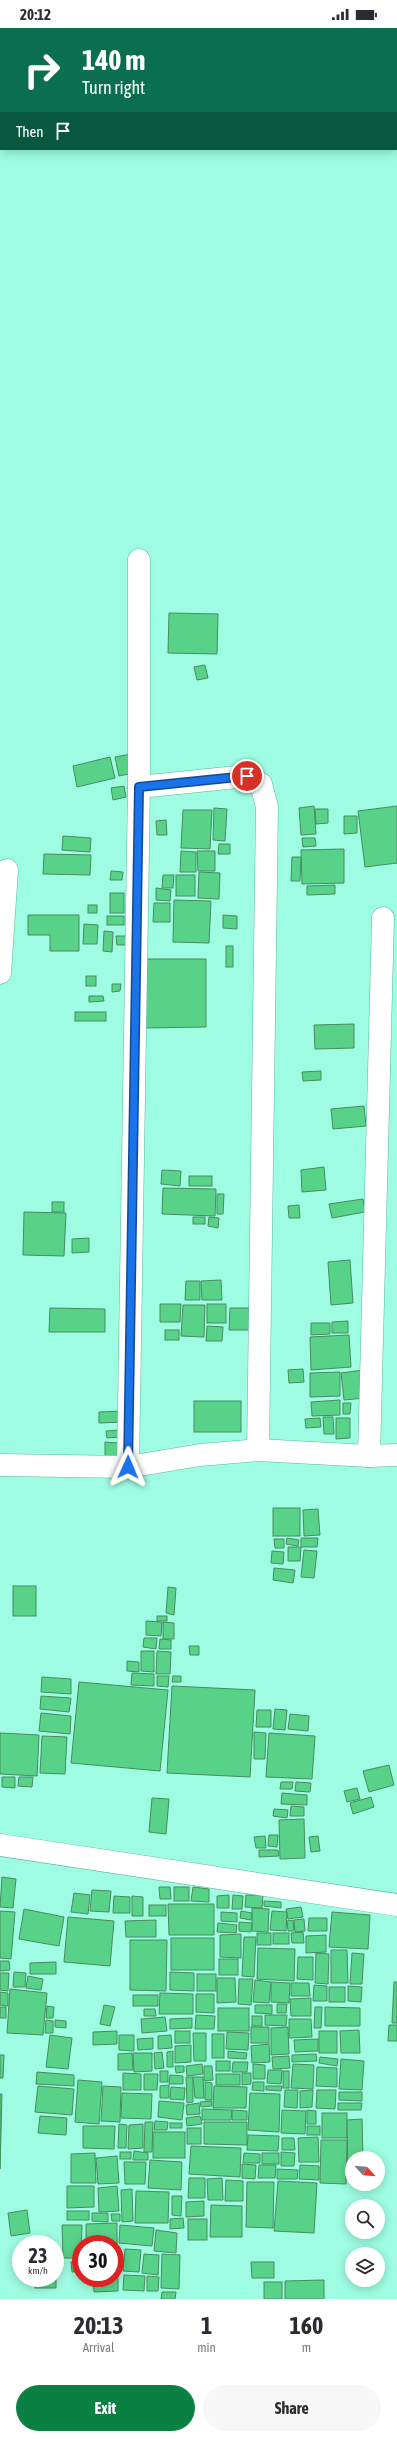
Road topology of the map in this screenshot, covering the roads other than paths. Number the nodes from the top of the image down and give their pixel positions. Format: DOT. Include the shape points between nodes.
graph roads {
  1 [pos="139,560"];
  2 [pos="139,787"];
  3 [pos="7,870"];
  4 [pos="383,918"];
  5 [pos="0,973"];
  6 [pos="258,1450"];
  7 [pos="397,1455"];
  8 [pos="369,1456"];
  9 [pos="0,1465"];
  10 [pos="128,1467"];
  11 [pos="0,1845"];
  12 [pos="397,1905"];
  1 -- 2 [label="street"];
  2 -- 6 [label="street" via="247,776 260,784 267,807"];
  2 -- 10 [label="street"];
  3 -- 5 [label="street"];
  4 -- 8 [label="street"];
  6 -- 8 [label="street"];
  6 -- 10 [label="street" via="200,1455"];
  7 -- 8 [label="street"];
  9 -- 10 [label="street"];
  11 -- 12 [label="street"];
}
